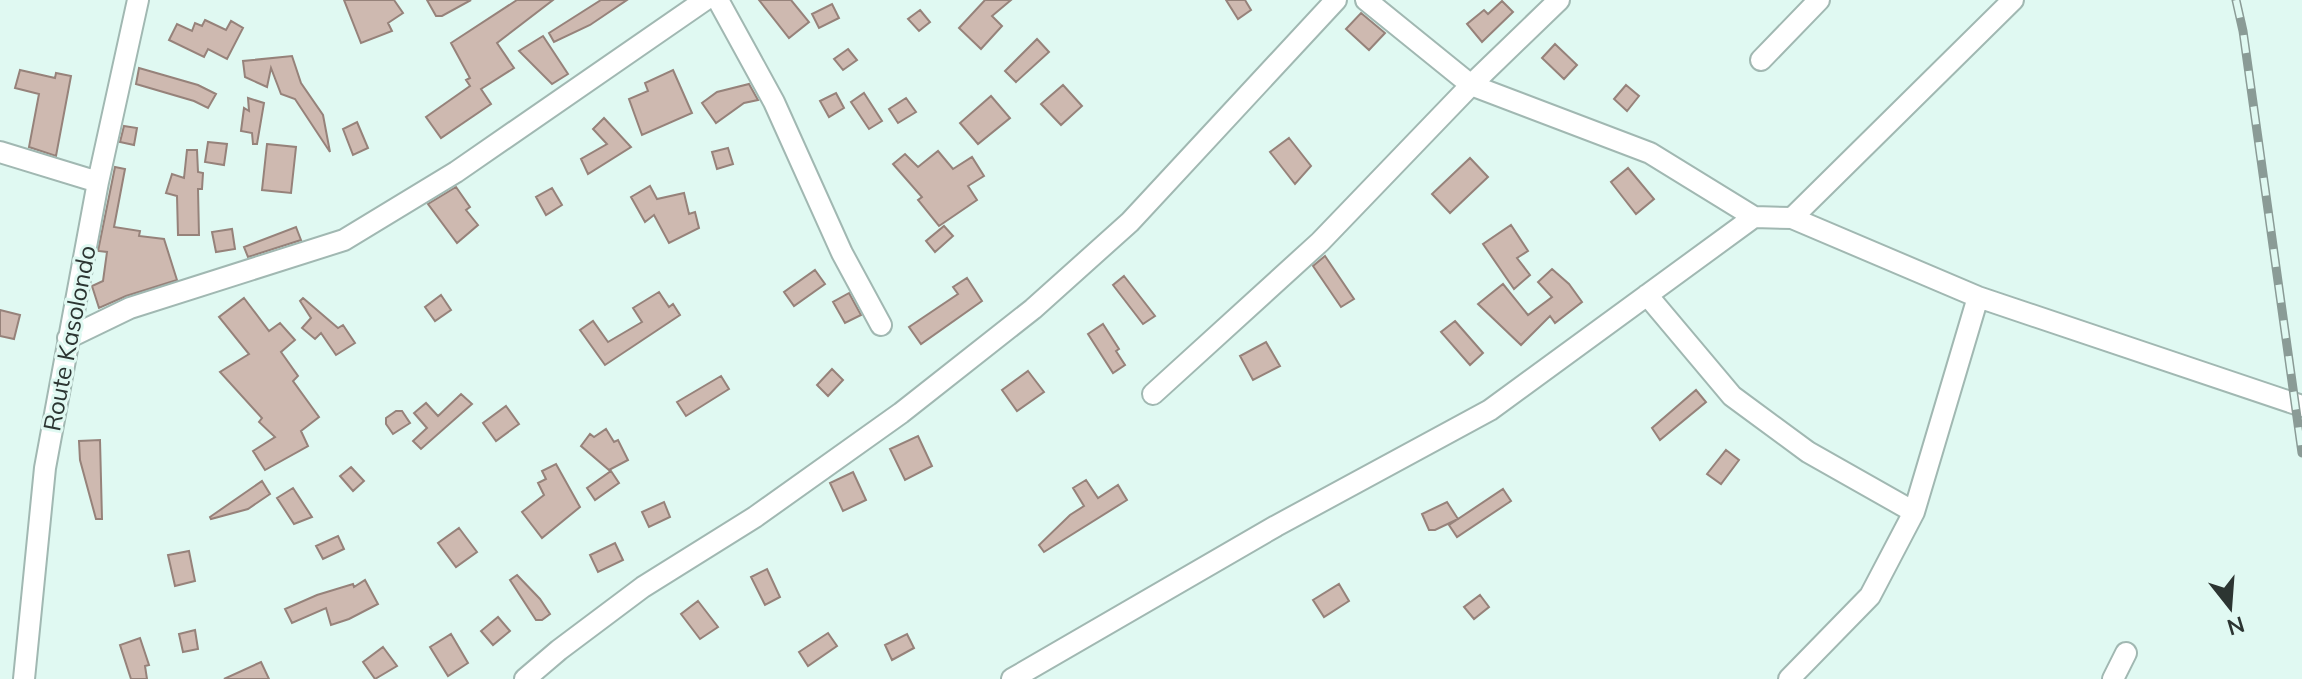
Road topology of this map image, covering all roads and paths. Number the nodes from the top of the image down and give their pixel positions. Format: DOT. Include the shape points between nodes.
graph roads {
  1 [pos="138,0"];
  2 [pos="705,0"];
  3 [pos="718,0"];
  4 [pos="1336,0"];
  5 [pos="1366,0"];
  6 [pos="1559,0"];
  7 [pos="1819,0"];
  8 [pos="2013,0"];
  9 [pos="1761,60"];
  10 [pos="1471,85"];
  11 [pos="0,152"];
  12 [pos="98,182"];
  13 [pos="1754,217"];
  14 [pos="1792,218"];
  15 [pos="1647,295"];
  16 [pos="1978,297"];
  17 [pos="881,325"];
  18 [pos="68,338"];
  19 [pos="1153,394"];
  20 [pos="2302,406"];
  21 [pos="1914,512"];
  22 [pos="2126,653"];
  23 [pos="24,679"];
  24 [pos="525,679"];
  25 [pos="1012,679"];
  26 [pos="1789,679"];
  27 [pos="2113,679"];
  1 -- 12 [label="street, Route Kasolondo"];
  2 -- 18 [label="street" via="456,172 344,240 130,308"];
  3 -- 17 [label="street" via="774,102 842,253"];
  4 -- 24 [label="street" via="1130,222 1033,309 901,413 755,517 643,587"];
  5 -- 10 [label="street"];
  6 -- 10 [label="street"];
  7 -- 9 [label="street"];
  8 -- 14 [label="street"];
  10 -- 13 [label="street" via="1650,153"];
  10 -- 19 [label="street" via="1320,242"];
  11 -- 12 [label="street"];
  12 -- 18 [label="street, Route Kasolondo"];
  13 -- 14 [label="street"];
  13 -- 15 [label="street"];
  14 -- 16 [label="street"];
  15 -- 21 [label="street" via="1732,396 1808,452"];
  15 -- 25 [label="street" via="1490,410"];
  16 -- 20 [label="street"];
  16 -- 21 [label="street"];
  18 -- 23 [label="street, Route Kasolondo" via="45,468"];
  21 -- 26 [label="street" via="1870,596"];
  22 -- 27 [label="street"];
}
